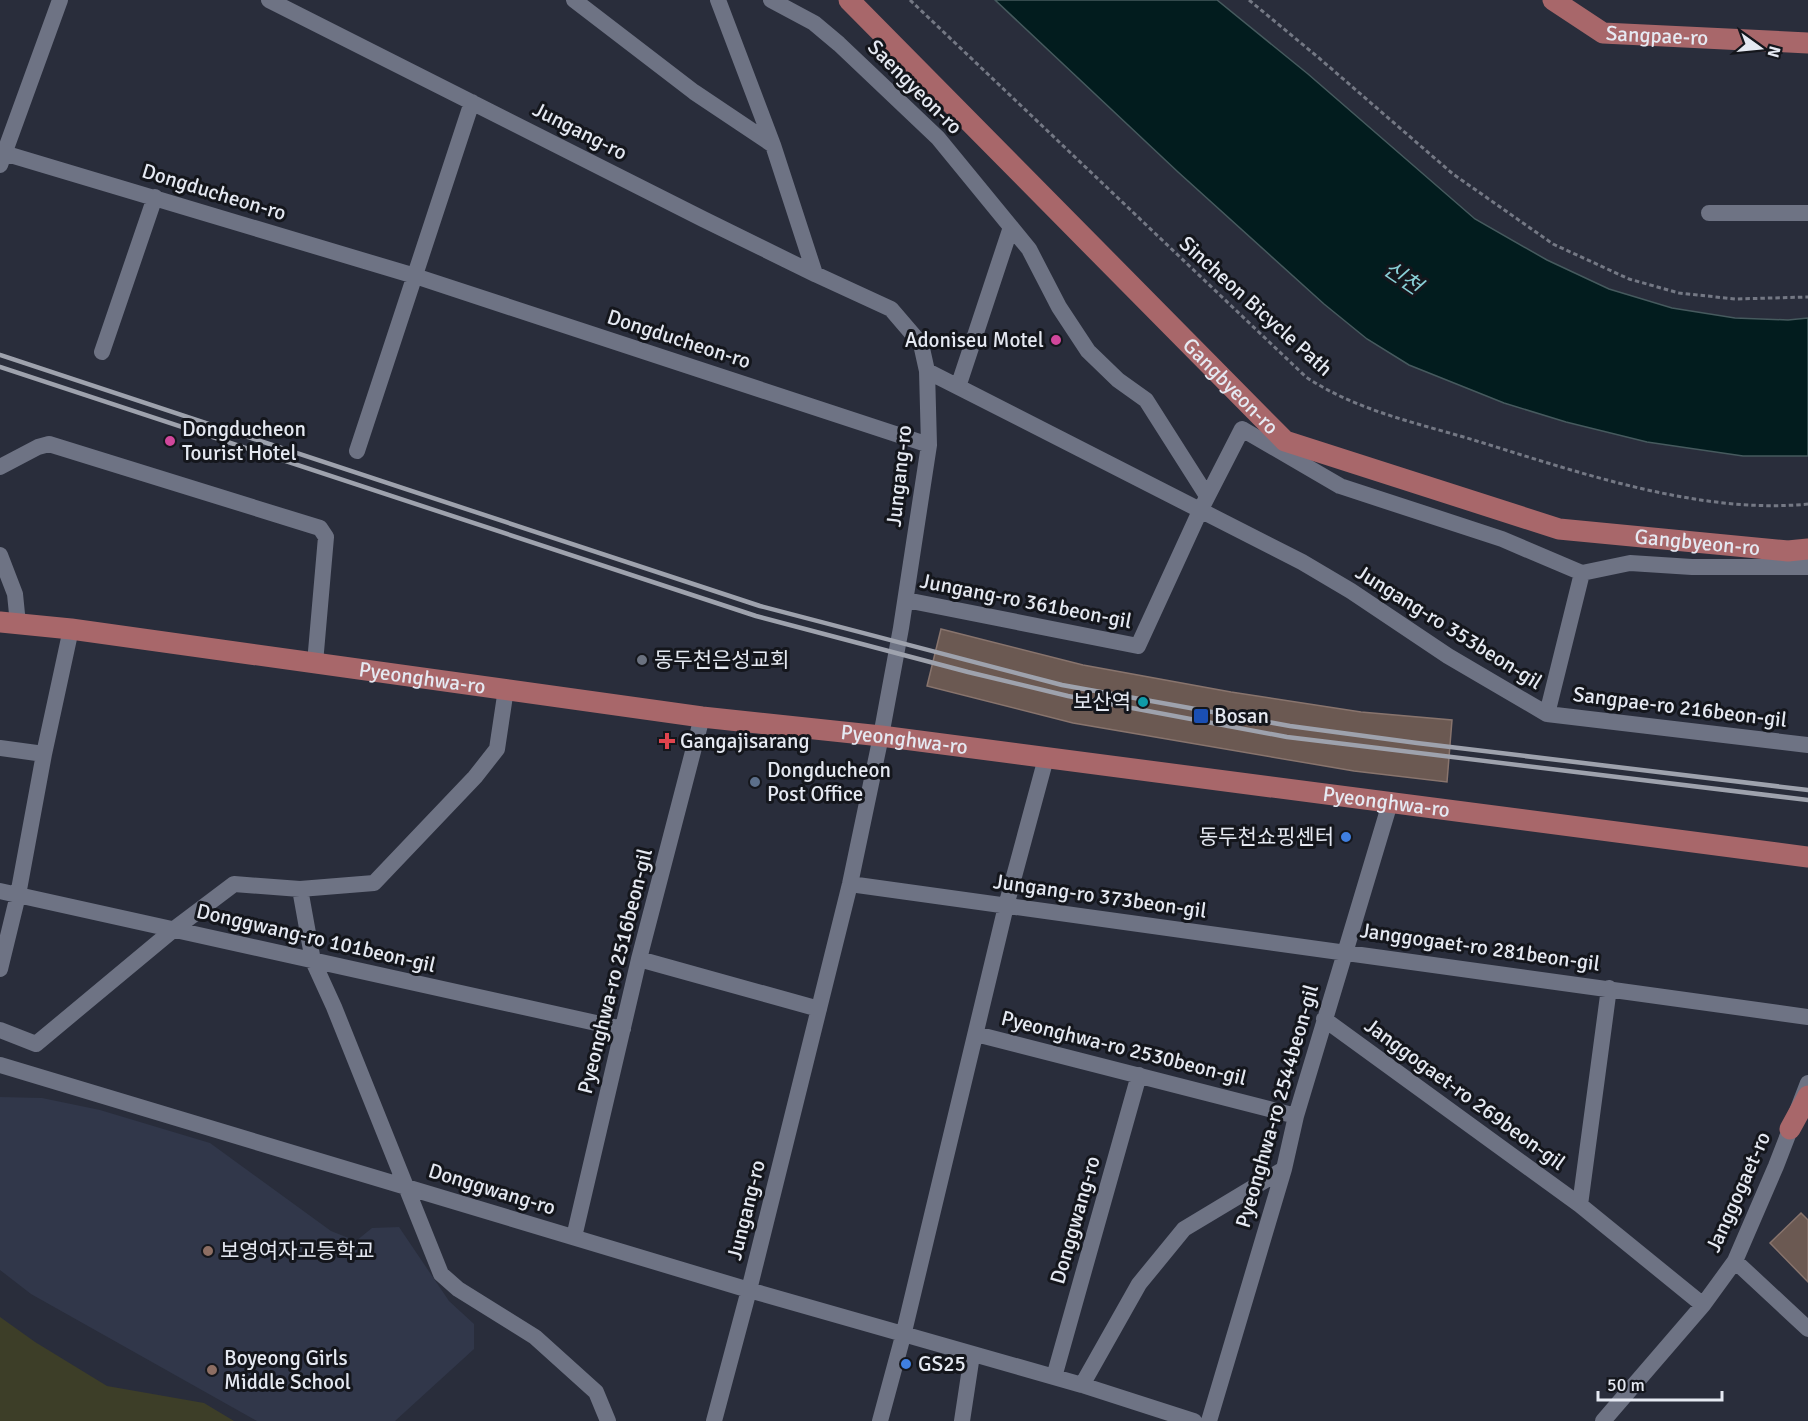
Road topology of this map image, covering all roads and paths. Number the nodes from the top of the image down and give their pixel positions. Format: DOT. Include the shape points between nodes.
graph roads {
  1 [pos="60,0"];
  2 [pos="269,0"];
  3 [pos="574,0"];
  4 [pos="718,0"];
  5 [pos="771,0"];
  6 [pos="849,0"];
  7 [pos="910,0"];
  8 [pos="1249,0"];
  9 [pos="1553,0"];
  10 [pos="1808,43"];
  11 [pos="472,102"];
  12 [pos="773,145"];
  13 [pos="1,156"];
  14 [pos="155,197"];
  15 [pos="1708,213"];
  16 [pos="1808,213"];
  17 [pos="1011,227"];
  18 [pos="815,274"];
  19 [pos="415,276"];
  20 [pos="1808,297"];
  21 [pos="102,352"];
  22 [pos="927,371"];
  23 [pos="958,387"];
  24 [pos="929,445"];
  25 [pos="357,451"];
  26 [pos="0,467"];
  27 [pos="1203,504"];
  28 [pos="1808,504"];
  29 [pos="1808,549"];
  30 [pos="0,555"];
  31 [pos="1808,567"];
  32 [pos="1582,573"];
  33 [pos="906,600"];
  34 [pos="9,623"];
  35 [pos="71,629"];
  36 [pos="315,663"];
  37 [pos="506,689"];
  38 [pos="1547,714"];
  39 [pos="702,717"];
  40 [pos="881,736"];
  41 [pos="1808,745"];
  42 [pos="0,748"];
  43 [pos="44,754"];
  44 [pos="1046,759"];
  45 [pos="1390,803"];
  46 [pos="1806,861"];
  47 [pos="850,884"];
  48 [pos="300,889"];
  49 [pos="0,891"];
  50 [pos="18,895"];
  51 [pos="1006,906"];
  52 [pos="173,930"];
  53 [pos="1345,951"];
  54 [pos="639,959"];
  55 [pos="313,961"];
  56 [pos="0,969"];
  57 [pos="1609,988"];
  58 [pos="819,1009"];
  59 [pos="1808,1017"];
  60 [pos="1324,1019"];
  61 [pos="623,1029"];
  62 [pos="0,1030"];
  63 [pos="976,1034"];
  64 [pos="0,1065"];
  65 [pos="1139,1075"];
  66 [pos="1808,1083"];
  67 [pos="1808,1096"];
  68 [pos="1595,1097"];
  69 [pos="1296,1116"];
  70 [pos="1790,1130"];
  71 [pos="1284,1169"];
  72 [pos="404,1186"];
  73 [pos="1580,1205"];
  74 [pos="574,1237"];
  75 [pos="1735,1261"];
  76 [pos="749,1290"];
  77 [pos="1703,1305"];
  78 [pos="1808,1329"];
  79 [pos="903,1336"];
  80 [pos="972,1355"];
  81 [pos="1054,1377"];
  82 [pos="1082,1385"];
  83 [pos="608,1421"];
  84 [pos="714,1421"];
  85 [pos="880,1421"];
  86 [pos="962,1421"];
  87 [pos="1194,1421"];
  88 [pos="1209,1421"];
  89 [pos="1603,1421"];
  1 -- 13 [label="street"];
  2 -- 11 [label="street, Jungang-ro"];
  3 -- 12 [label="street" via="693,92"];
  4 -- 12 [label="street"];
  5 -- 17 [label="street, Saengyeon-ro" via="814,23 839,44 938,138"];
  6 -- 29 [label="main road, Gangbyeon-ro" via="1285,441 1559,529 1788,551"];
  7 -- 28 [label="path, Sincheon Bicycle Path" via="1306,377 1327,391 1410,421 1639,488 1714,501 1781,507"];
  8 -- 20 [label="path" via="1453,174 1552,244 1629,279 1678,293 1735,299"];
  9 -- 10 [label="main road, Sangpae-ro" via="1603,33"];
  11 -- 18 [label="street, Jungang-ro"];
  11 -- 19 [label="street"];
  12 -- 18 [label="street"];
  13 -- 14 [label="street, Dongducheon-ro"];
  14 -- 19 [label="street, Dongducheon-ro"];
  14 -- 21 [label="street"];
  15 -- 16 [label="street"];
  17 -- 23 [label="street"];
  17 -- 27 [label="street" via="1029,249 1059,307 1088,351 1146,400"];
  18 -- 22 [label="street, Jungang-ro" via="891,309 921,344"];
  19 -- 24 [label="street, Dongducheon-ro"];
  19 -- 25 [label="street"];
  22 -- 23 [label="street, Jungang-ro 353beon-gil"];
  22 -- 24 [label="street, Jungang-ro"];
  23 -- 27 [label="street, Jungang-ro 353beon-gil"];
  24 -- 33 [label="street, Jungang-ro"];
  26 -- 36 [label="street" via="49,444 320,528 326,544"];
  27 -- 32 [label="street" via="1242,429 1340,486 1502,539"];
  27 -- 33 [label="street, Jungang-ro 361beon-gil" via="1138,646"];
  27 -- 38 [label="street, Jungang-ro 353beon-gil" via="1352,591 1448,656"];
  30 -- 34 [label="street" via="15,594"];
  31 -- 32 [label="street" via="1630,563"];
  32 -- 38 [label="street, Jungang-ro 353beon-gil"];
  33 -- 40 [label="street, Jungang-ro"];
  34 -- 35 [label="main road, Pyeonghwa-ro"];
  35 -- 36 [label="main road, Pyeonghwa-ro"];
  35 -- 43 [label="street"];
  36 -- 37 [label="main road, Pyeonghwa-ro"];
  37 -- 39 [label="main road, Pyeonghwa-ro"];
  37 -- 48 [label="street" via="497,749 374,883"];
  38 -- 41 [label="street, Sangpae-ro 216beon-gil"];
  39 -- 40 [label="main road, Pyeonghwa-ro"];
  39 -- 54 [label="street, Pyeonghwa-ro 2516beon-gil"];
  40 -- 44 [label="main road, Pyeonghwa-ro"];
  40 -- 47 [label="street, Jungang-ro"];
  42 -- 43 [label="street"];
  43 -- 50 [label="street"];
  44 -- 45 [label="main road, Pyeonghwa-ro"];
  44 -- 51 [label="street, Pyeonghwa-ro 2530beon-gil"];
  45 -- 46 [label="main road, Pyeonghwa-ro"];
  45 -- 53 [label="street, Pyeonghwa-ro 2544beon-gil"];
  47 -- 51 [label="street, Jungang-ro 373beon-gil"];
  47 -- 58 [label="street, Jungang-ro"];
  48 -- 52 [label="street" via="234,885"];
  48 -- 55 [label="street"];
  49 -- 50 [label="street, Donggwang-ro 101beon-gil"];
  50 -- 52 [label="street, Donggwang-ro 101beon-gil"];
  50 -- 56 [label="street"];
  51 -- 53 [label="street, Jungang-ro 373beon-gil"];
  51 -- 63 [label="street, Pyeonghwa-ro 2530beon-gil"];
  52 -- 55 [label="street, Donggwang-ro 101beon-gil"];
  52 -- 62 [label="street" via="36,1044"];
  53 -- 57 [label="street, Janggogaet-ro 281beon-gil"];
  53 -- 60 [label="street, Pyeonghwa-ro 2544beon-gil"];
  54 -- 58 [label="street"];
  54 -- 61 [label="street, Pyeonghwa-ro 2516beon-gil"];
  55 -- 61 [label="street, Donggwang-ro 101beon-gil"];
  55 -- 72 [label="street"];
  57 -- 59 [label="street, Janggogaet-ro 281beon-gil"];
  57 -- 68 [label="street, Janggogaet-ro 281beon-gil"];
  58 -- 76 [label="street, Jungang-ro"];
  60 -- 69 [label="street, Pyeonghwa-ro 2544beon-gil"];
  60 -- 73 [label="street, Janggogaet-ro 269beon-gil"];
  61 -- 74 [label="street, Pyeonghwa-ro 2516beon-gil"];
  63 -- 65 [label="street, Pyeonghwa-ro 2530beon-gil"];
  63 -- 79 [label="street, Pyeonghwa-ro 2530beon-gil"];
  64 -- 72 [label="street, Donggwang-ro"];
  65 -- 69 [label="street, Pyeonghwa-ro 2530beon-gil"];
  65 -- 81 [label="street, Donggwang-ro"];
  66 -- 70 [label="street, Janggogaet-ro"];
  67 -- 70 [label="main road"];
  68 -- 73 [label="street, Janggogaet-ro 269beon-gil"];
  69 -- 71 [label="street, Pyeonghwa-ro 2544beon-gil"];
  70 -- 75 [label="street, Janggogaet-ro"];
  71 -- 82 [label="street" via="1184,1229 1139,1284"];
  71 -- 88 [label="street, Pyeonghwa-ro 2544beon-gil"];
  72 -- 74 [label="street, Donggwang-ro"];
  72 -- 83 [label="street" via="441,1274 543,1344 596,1392"];
  73 -- 77 [label="street, Janggogaet-ro 269beon-gil"];
  74 -- 76 [label="street, Donggwang-ro"];
  75 -- 77 [label="street, Janggogaet-ro"];
  75 -- 78 [label="street"];
  76 -- 79 [label="street, Donggwang-ro"];
  76 -- 84 [label="street, Jungang-ro"];
  77 -- 89 [label="street, Janggogaet-ro"];
  79 -- 80 [label="street, Donggwang-ro"];
  79 -- 85 [label="street, Pyeonghwa-ro 2530beon-gil"];
  80 -- 81 [label="street, Donggwang-ro"];
  80 -- 86 [label="street"];
  81 -- 82 [label="street, Donggwang-ro"];
  82 -- 87 [label="street, Donggwang-ro"];
}
